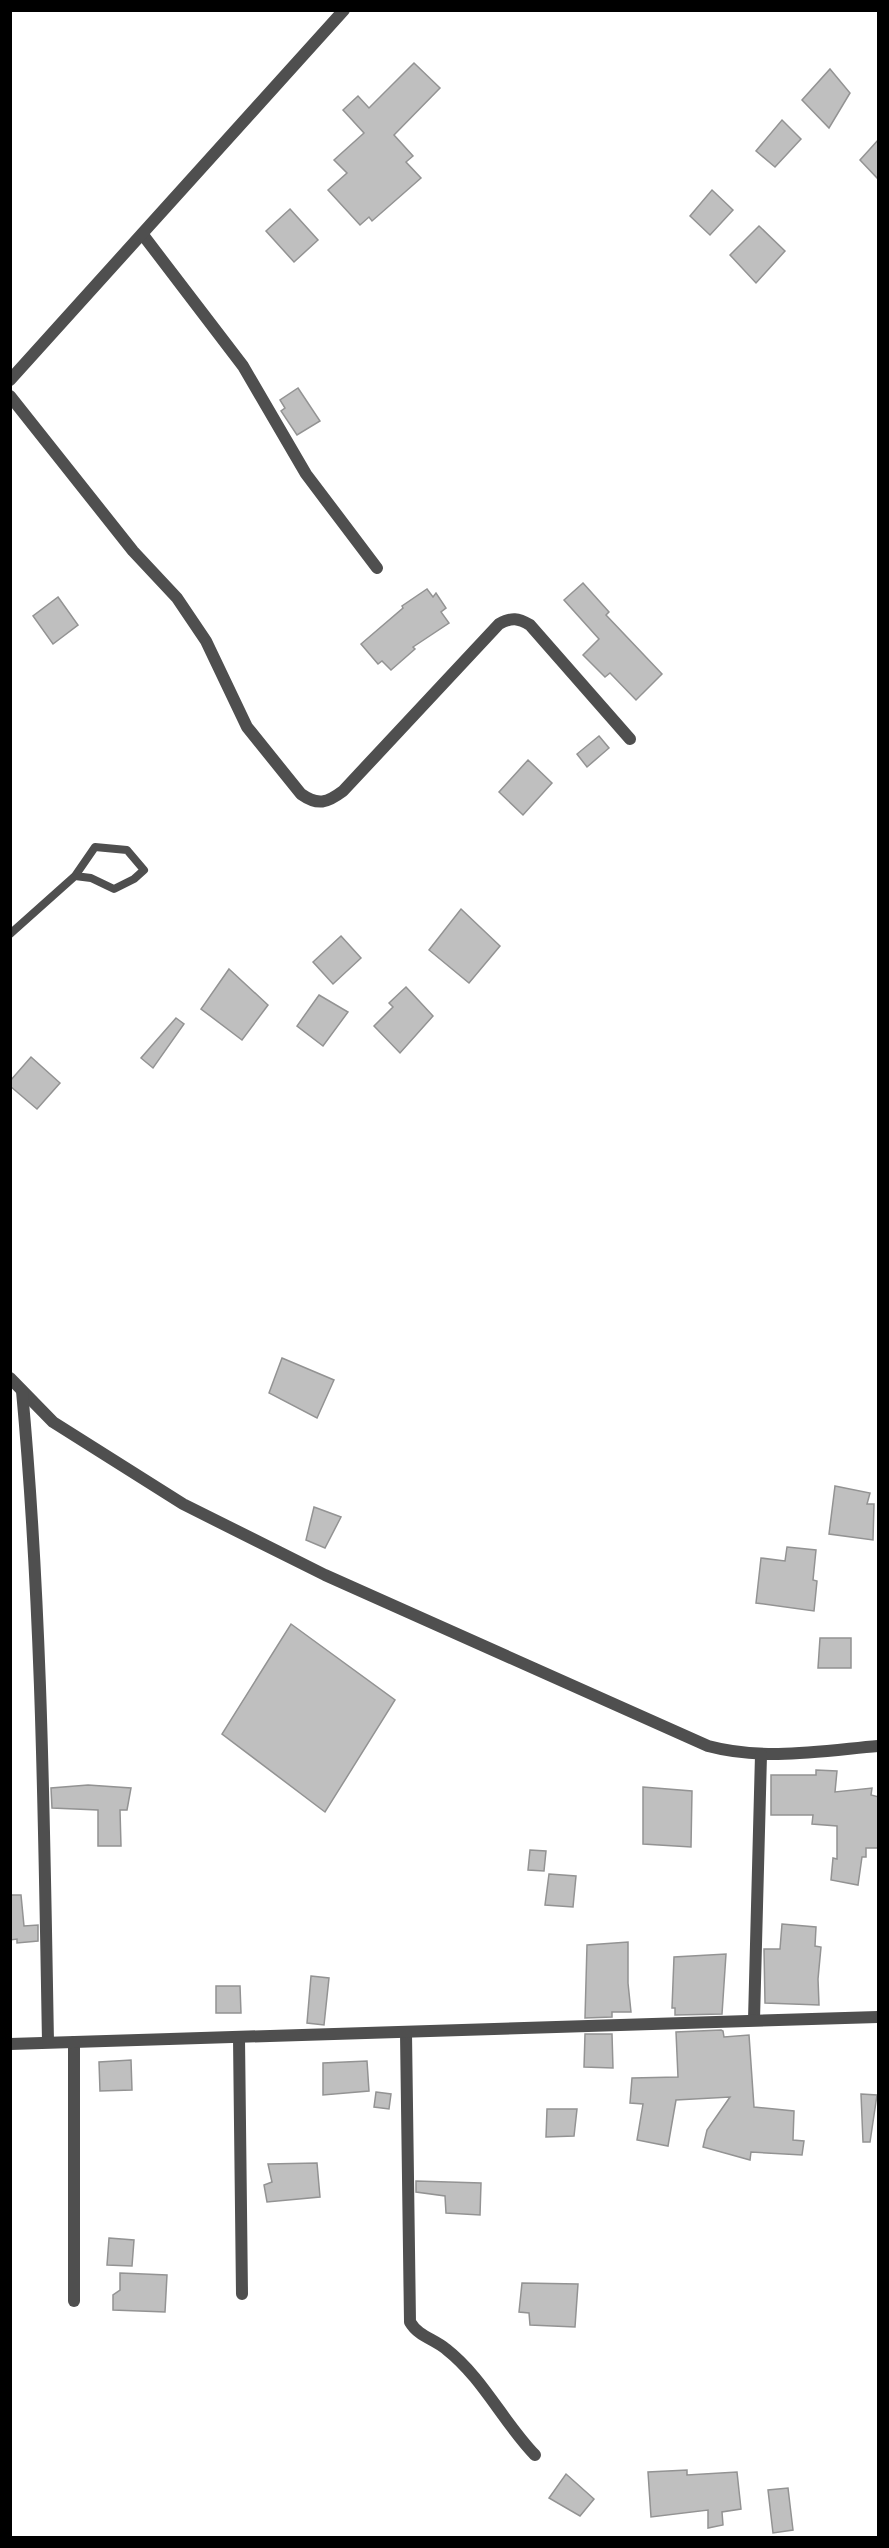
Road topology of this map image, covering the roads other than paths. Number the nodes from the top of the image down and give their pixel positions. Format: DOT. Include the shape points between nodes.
graph roads {
  1 [pos="344,10"];
  2 [pos="143,235"];
  3 [pos="10,380"];
  4 [pos="10,396"];
  5 [pos="377,568"];
  6 [pos="630,740"];
  7 [pos="75,876"];
  8 [pos="10,934"];
  9 [pos="10,1378"];
  10 [pos="22,1391"];
  11 [pos="879,1746"];
  12 [pos="761,1755"];
  13 [pos="879,2017"];
  14 [pos="754,2020"];
  15 [pos="406,2032"];
  16 [pos="239,2038"];
  17 [pos="48,2042"];
  18 [pos="74,2042"];
  19 [pos="10,2044"];
  20 [pos="242,2294"];
  21 [pos="74,2301"];
  22 [pos="535,2456"];
  1 -- 2 [label="street"];
  2 -- 3 [label="street"];
  2 -- 5 [label="street" via="243,366 306,474"];
  4 -- 6 [label="street" via="134,551 177,598 206,641 247,727 301,794 313,802 327,802 343,791 499,624 510,618 530,625"];
  7 -- 7 [label="lane" via="95,847 127,850 144,870 114,889 91,878"];
  7 -- 8 [label="lane"];
  9 -- 10 [label="street"];
  10 -- 12 [label="street" via="53,1422 80,1441 183,1504 315,1570 708,1746"];
  10 -- 17 [label="street" via="33,1504 42,1723"];
  11 -- 12 [label="street"];
  12 -- 14 [label="street"];
  13 -- 14 [label="street"];
  14 -- 15 [label="street"];
  15 -- 16 [label="street"];
  15 -- 22 [label="street" via="410,2322 472,2373"];
  16 -- 18 [label="street"];
  16 -- 20 [label="street"];
  17 -- 18 [label="street"];
  17 -- 19 [label="street"];
  18 -- 21 [label="street"];
}
